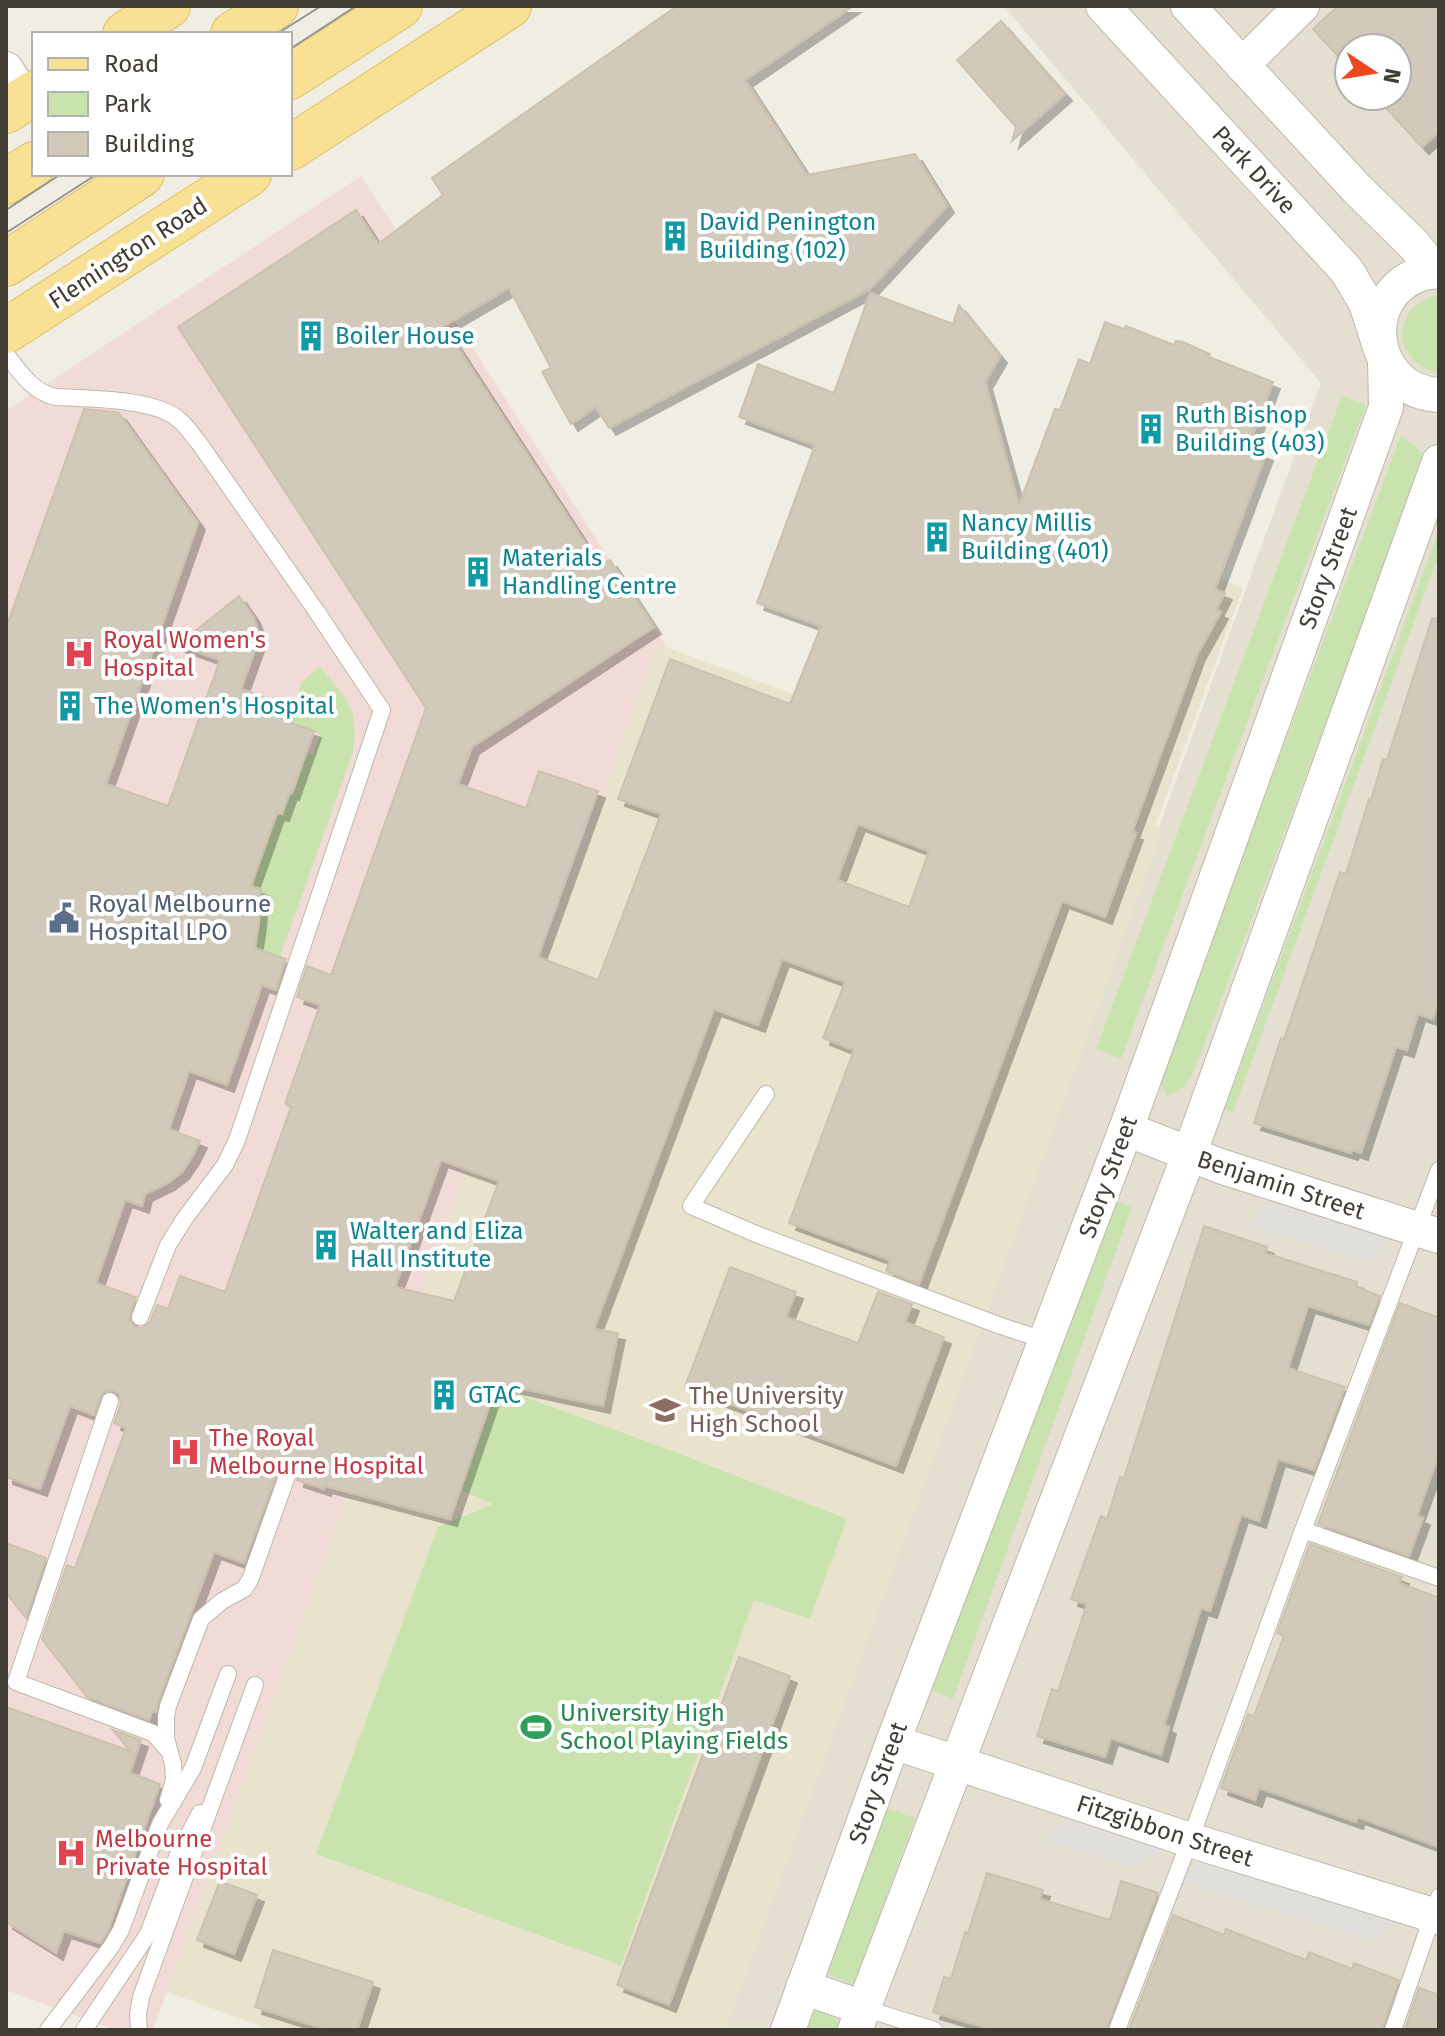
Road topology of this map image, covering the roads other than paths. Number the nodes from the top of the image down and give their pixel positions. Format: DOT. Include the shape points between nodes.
graph roads {
  1 [pos="168,6"];
  2 [pos="276,6"];
  3 [pos="400,6"];
  4 [pos="509,6"];
  5 [pos="1103,6"];
  6 [pos="1188,6"];
  7 [pos="1302,6"];
  8 [pos="128,32"];
  9 [pos="236,32"];
  10 [pos="1242,65"];
  11 [pos="292,76"];
  12 [pos="292,147"];
  13 [pos="32,165"];
  14 [pos="139,176"];
  15 [pos="246,176"];
  16 [pos="6,182"];
  17 [pos="6,264"];
  18 [pos="1437,271"];
  19 [pos="6,331"];
  20 [pos="6,354"];
  21 [pos="1383,355"];
  22 [pos="1439,395"];
  23 [pos="1439,462"];
  24 [pos="766,1094"];
  25 [pos="1126,1129"];
  26 [pos="1189,1155"];
  27 [pos="1439,1170"];
  28 [pos="1428,1232"];
  29 [pos="140,1317"];
  30 [pos="1047,1341"];
  31 [pos="110,1401"];
  32 [pos="287,1476"];
  33 [pos="1303,1530"];
  34 [pos="1439,1578"];
  35 [pos="228,1674"];
  36 [pos="255,1685"];
  37 [pos="893,1742"];
  38 [pos="169,1751"];
  39 [pos="956,1762"];
  40 [pos="226,1766"];
  41 [pos="160,1824"];
  42 [pos="1190,1840"];
  43 [pos="1437,1909"];
  44 [pos="803,1987"];
  45 [pos="859,2019"];
  46 [pos="48,2030"];
  47 [pos="84,2030"];
  48 [pos="139,2030"];
  49 [pos="788,2030"];
  50 [pos="934,2030"];
  51 [pos="1117,2030"];
  52 [pos="1393,2030"];
  1 -- 8 [label="main road"];
  2 -- 9 [label="main road"];
  3 -- 11 [label="main road"];
  4 -- 12 [label="main road"];
  5 -- 21 [label="street, Park Drive" via="1347,271 1366,303"];
  6 -- 10 [label="street"];
  7 -- 10 [label="street"];
  10 -- 18 [label="street"];
  13 -- 16 [label="main road"];
  14 -- 17 [label="main road"];
  15 -- 19 [label="main road, Flemington Road"];
  18 -- 21 [label="street" via="1406,282 1386,304 1379,334"];
  20 -- 29 [label="lane" via="42,393 147,404 180,420 382,710 237,1140 168,1245"];
  21 -- 22 [label="street" via="1391,371 1411,388"];
  21 -- 25 [label="street, Story Street" via="1386,407"];
  23 -- 26 [label="street"];
  24 -- 30 [label="lane" via="691,1206"];
  25 -- 26 [label="street, Benjamin Street"];
  25 -- 30 [label="street, Story Street"];
  26 -- 28 [label="street, Benjamin Street"];
  26 -- 39 [label="street"];
  27 -- 28 [label="lane"];
  28 -- 33 [label="lane"];
  30 -- 37 [label="street, Story Street"];
  31 -- 38 [label="lane" via="16,1682 153,1733"];
  32 -- 38 [label="lane" via="250,1580 201,1619 168,1706"];
  33 -- 34 [label="lane"];
  33 -- 42 [label="lane"];
  35 -- 41 [label="lane" via="193,1768"];
  36 -- 40 [label="lane"];
  37 -- 39 [label="street, Fitzgibbon Street"];
  37 -- 44 [label="street, Story Street"];
  38 -- 41 [label="lane" via="174,1780"];
  39 -- 42 [label="street, Fitzgibbon Street"];
  39 -- 45 [label="street"];
  40 -- 47 [label="lane" via="177,1857 148,1934"];
  40 -- 48 [label="lane" via="141,1997"];
  41 -- 46 [label="lane" via="121,1930"];
  42 -- 43 [label="street, Fitzgibbon Street"];
  42 -- 51 [label="lane"];
  43 -- 52 [label="lane"];
  44 -- 45 [label="street"];
  44 -- 49 [label="street, Story Street"];
  45 -- 50 [label="lane"];
}
